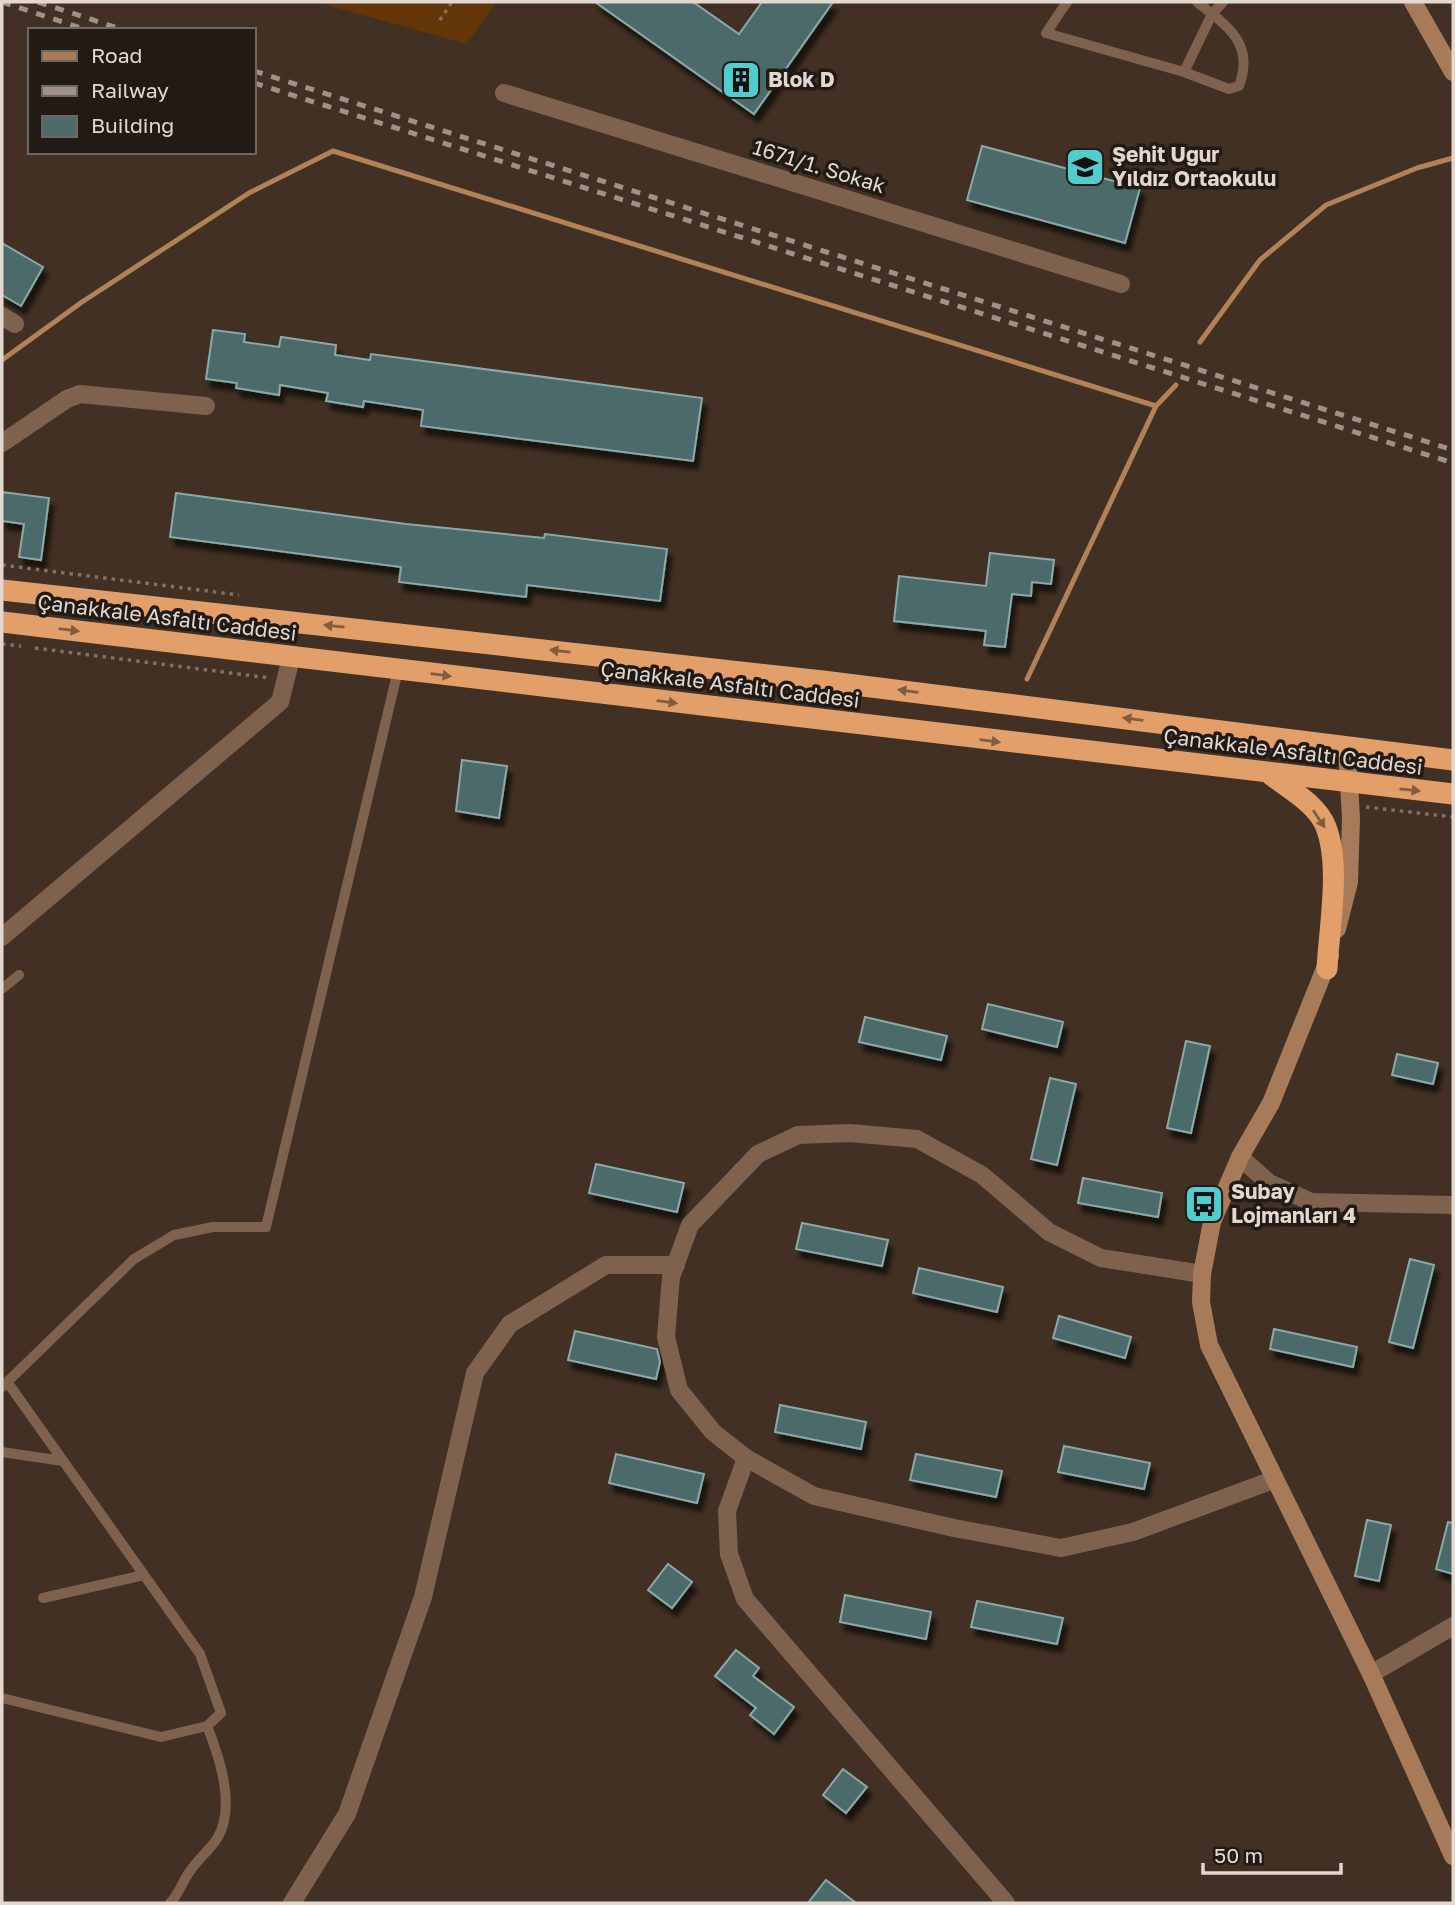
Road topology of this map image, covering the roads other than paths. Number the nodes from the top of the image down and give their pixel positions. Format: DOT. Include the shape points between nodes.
graph roads {
  1 [pos="1067,2"];
  2 [pos="1197,2"];
  3 [pos="1223,2"];
  4 [pos="1413,2"];
  5 [pos="1212,14"];
  6 [pos="1184,72"];
  7 [pos="1453,72"];
  8 [pos="504,93"];
  9 [pos="1121,284"];
  10 [pos="206,406"];
  11 [pos="2,443"];
  12 [pos="8,589"];
  13 [pos="2,622"];
  14 [pos="291,658"];
  15 [pos="398,670"];
  16 [pos="1347,746"];
  17 [pos="1453,760"];
  18 [pos="1269,774"];
  19 [pos="1348,784"];
  20 [pos="1453,794"];
  21 [pos="2,937"];
  22 [pos="1327,970"];
  23 [pos="19,975"];
  24 [pos="2,989"];
  25 [pos="1240,1157"];
  26 [pos="1453,1205"];
  27 [pos="676,1265"];
  28 [pos="1202,1275"];
  29 [pos="5,1385"];
  30 [pos="2,1452"];
  31 [pos="746,1458"];
  32 [pos="63,1461"];
  33 [pos="1273,1480"];
  34 [pos="144,1575"];
  35 [pos="43,1598"];
  36 [pos="1453,1626"];
  37 [pos="1371,1674"];
  38 [pos="2,1698"];
  39 [pos="207,1726"];
  40 [pos="1453,1856"];
  41 [pos="170,1903"];
  42 [pos="292,1903"];
  43 [pos="1006,1903"];
  1 -- 6 [label="lane" via="1046,33"];
  2 -- 5 [label="lane"];
  3 -- 5 [label="lane"];
  4 -- 7 [label="street"];
  5 -- 6 [label="lane"];
  5 -- 6 [label="lane" via="1235,33 1241,46 1245,69 1239,86 1229,89"];
  8 -- 9 [label="street, 1671/1. Sokak"];
  10 -- 11 [label="street" via="80,394"];
  16 -- 12 [label="highway, Çanakkale Asfaltı Caddesi, one-way" via="823,681"];
  13 -- 14 [label="highway, Çanakkale Asfaltı Caddesi, one-way"];
  14 -- 15 [label="highway, Çanakkale Asfaltı Caddesi"];
  14 -- 21 [label="street" via="280,702"];
  15 -- 18 [label="highway, Çanakkale Asfaltı Caddesi, one-way"];
  15 -- 29 [label="lane" via="266,1227 213,1227 174,1235 134,1259"];
  16 -- 17 [label="highway, Çanakkale Asfaltı Caddesi"];
  16 -- 19 [label="street"];
  18 -- 19 [label="highway, Çanakkale Asfaltı Caddesi"];
  18 -- 22 [label="highway, one-way" via="1310,805 1326,826 1332,866"];
  19 -- 20 [label="highway, Çanakkale Asfaltı Caddesi, one-way"];
  19 -- 22 [label="street" via="1349,882"];
  22 -- 25 [label="street" via="1271,1103"];
  23 -- 24 [label="lane"];
  25 -- 26 [label="street" via="1269,1183 1311,1202"];
  25 -- 28 [label="street" via="1212,1222"];
  27 -- 28 [label="street" via="690,1225 758,1154 798,1135 850,1132 918,1139 982,1175 1049,1232 1101,1258"];
  27 -- 31 [label="street" via="666,1337 679,1390 713,1432"];
  27 -- 42 [label="street" via="606,1265 510,1324 475,1373 418,1610 347,1814"];
  28 -- 33 [label="street" via="1200,1302 1209,1345"];
  29 -- 32 [label="lane"];
  30 -- 32 [label="lane"];
  31 -- 33 [label="street" via="814,1496 1061,1548 1133,1532"];
  31 -- 43 [label="street" via="727,1511 729,1553 745,1599"];
  32 -- 34 [label="lane"];
  33 -- 37 [label="street"];
  34 -- 35 [label="lane"];
  34 -- 39 [label="lane" via="200,1654 210,1677 221,1713"];
  36 -- 37 [label="street"];
  37 -- 40 [label="street"];
  38 -- 39 [label="lane" via="160,1737"];
  39 -- 41 [label="lane" via="221,1760 223,1818 218,1837 188,1872"];
}
